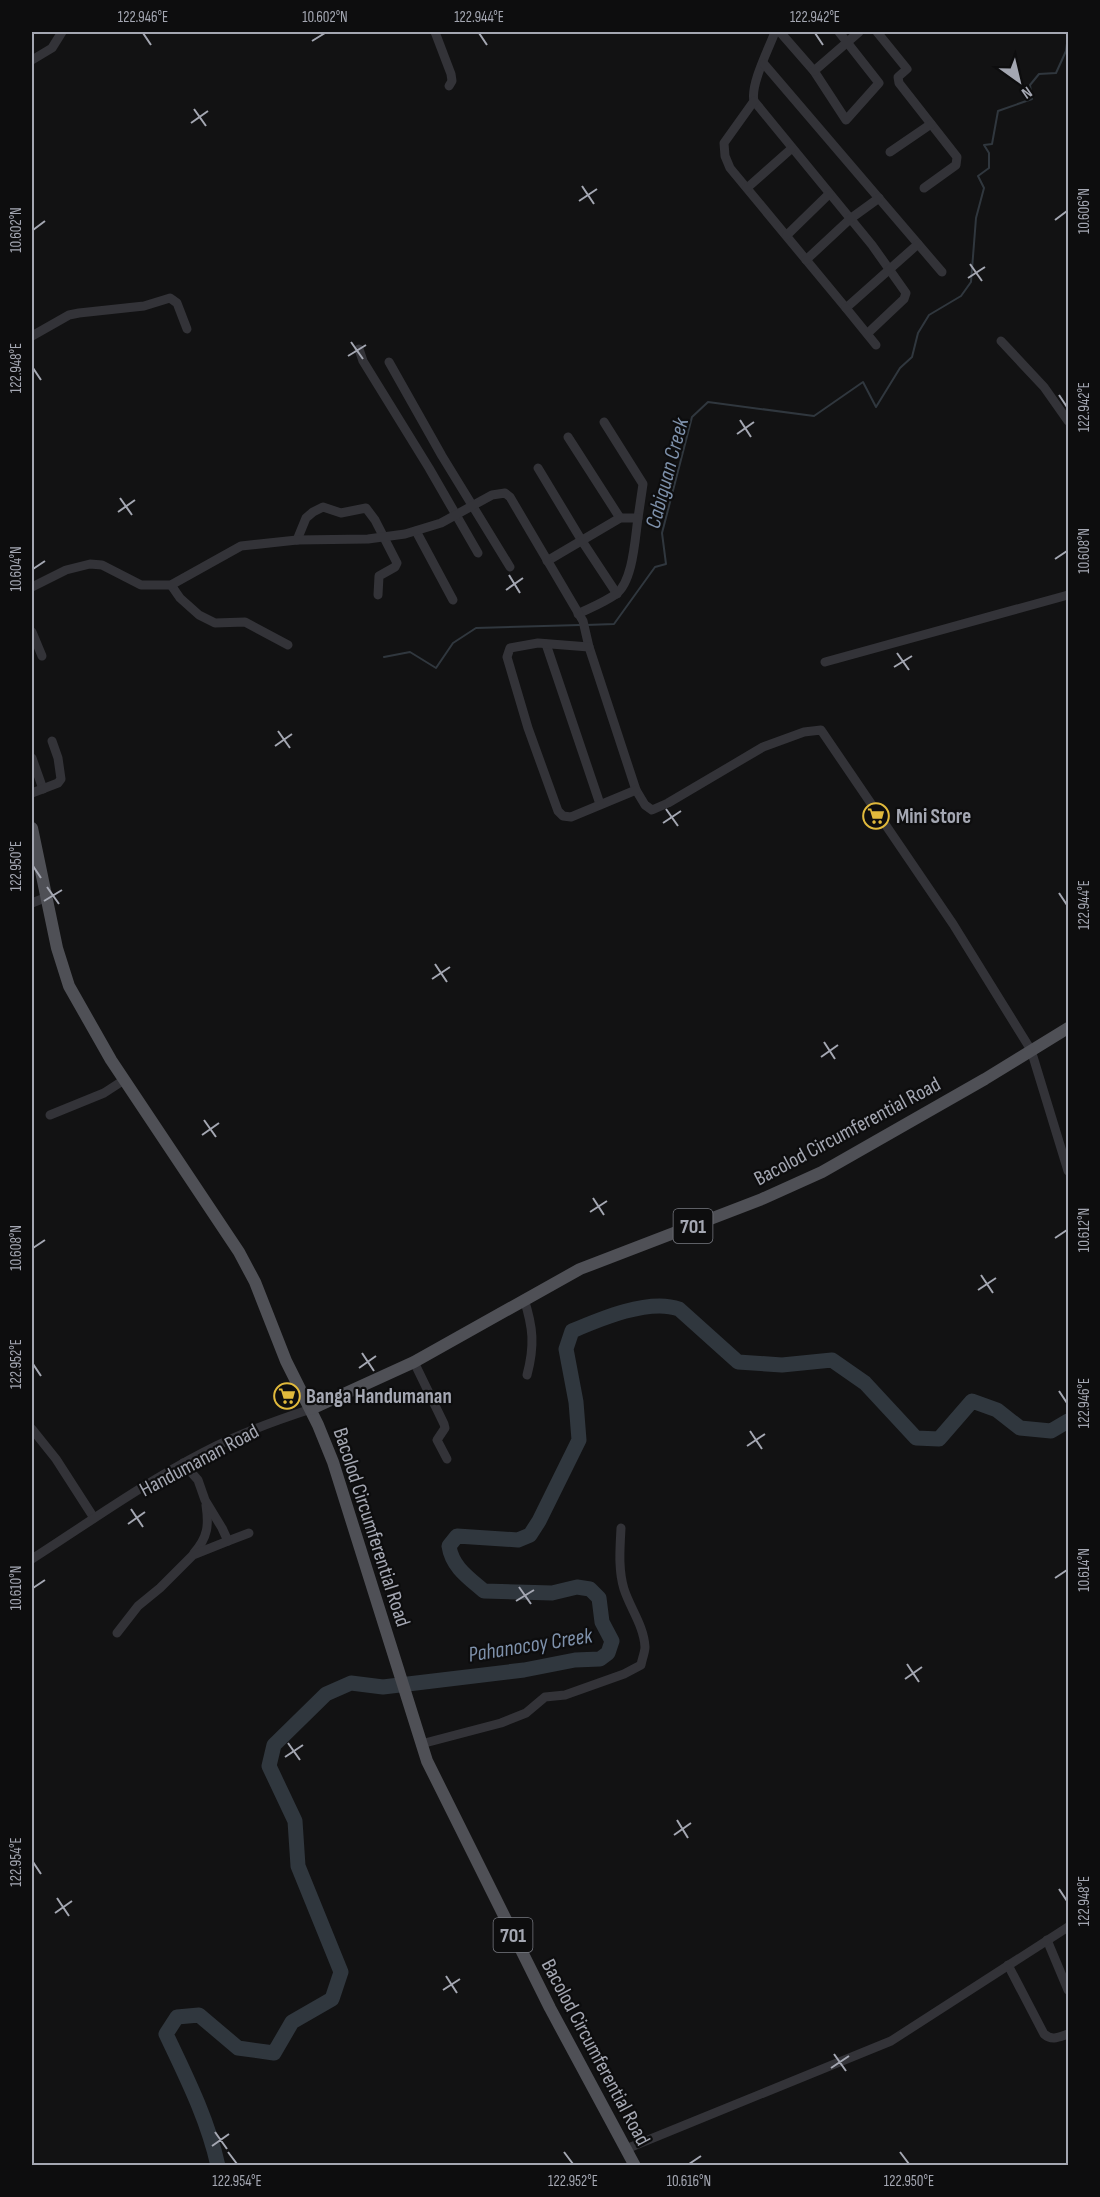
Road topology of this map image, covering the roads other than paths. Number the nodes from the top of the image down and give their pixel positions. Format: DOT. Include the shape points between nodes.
graph roads {
  1 [pos="62,32"];
  2 [pos="435,32"];
  3 [pos="775,32"];
  4 [pos="780,32"];
  5 [pos="839,32"];
  6 [pos="859,32"];
  7 [pos="877,32"];
  8 [pos="846,43"];
  9 [pos="32,60"];
  10 [pos="764,64"];
  11 [pos="814,71"];
  12 [pos="448,86"];
  13 [pos="754,101"];
  14 [pos="931,124"];
  15 [pos="791,149"];
  16 [pos="890,152"];
  17 [pos="924,188"];
  18 [pos="747,189"];
  19 [pos="829,194"];
  20 [pos="879,198"];
  21 [pos="850,219"];
  22 [pos="787,236"];
  23 [pos="918,244"];
  24 [pos="806,260"];
  25 [pos="889,269"];
  26 [pos="942,272"];
  27 [pos="846,308"];
  28 [pos="187,329"];
  29 [pos="868,333"];
  30 [pos="32,336"];
  31 [pos="1001,341"];
  32 [pos="876,345"];
  33 [pos="359,349"];
  34 [pos="389,363"];
  35 [pos="1068,421"];
  36 [pos="604,422"];
  37 [pos="568,437"];
  38 [pos="538,468"];
  39 [pos="472,506"];
  40 [pos="456,516"];
  41 [pos="620,518"];
  42 [pos="638,518"];
  43 [pos="416,531"];
  44 [pos="384,537"];
  45 [pos="297,540"];
  46 [pos="582,541"];
  47 [pos="478,553"];
  48 [pos="547,561"];
  49 [pos="510,567"];
  50 [pos="171,585"];
  51 [pos="32,587"];
  52 [pos="617,594"];
  53 [pos="378,595"];
  54 [pos="1068,595"];
  55 [pos="453,600"];
  56 [pos="580,618"];
  57 [pos="32,632"];
  58 [pos="546,644"];
  59 [pos="288,645"];
  60 [pos="589,648"];
  61 [pos="42,656"];
  62 [pos="825,662"];
  63 [pos="52,741"];
  64 [pos="32,758"];
  65 [pos="43,789"];
  66 [pos="636,790"];
  67 [pos="32,793"];
  68 [pos="600,804"];
  69 [pos="32,836"];
  70 [pos="46,897"];
  71 [pos="32,903"];
  72 [pos="1068,1028"];
  73 [pos="1031,1050"];
  74 [pos="124,1080"];
  75 [pos="50,1115"];
  76 [pos="1068,1129"];
  77 [pos="1057,1132"];
  78 [pos="1068,1171"];
  79 [pos="524,1299"];
  80 [pos="414,1362"];
  81 [pos="527,1375"];
  82 [pos="311,1409"];
  83 [pos="32,1429"];
  84 [pos="447,1459"];
  85 [pos="183,1463"];
  86 [pos="205,1500"];
  87 [pos="94,1518"];
  88 [pos="621,1528"];
  89 [pos="249,1533"];
  90 [pos="228,1541"];
  91 [pos="193,1555"];
  92 [pos="32,1559"];
  93 [pos="117,1633"];
  94 [pos="421,1744"];
  95 [pos="1068,1927"];
  96 [pos="1047,1940"];
  97 [pos="1008,1965"];
  98 [pos="1068,1990"];
  99 [pos="1068,2034"];
  100 [pos="626,2149"];
  101 [pos="635,2166"];
  1 -- 9 [label="street" via="52,48"];
  2 -- 12 [label="street" via="451,74"];
  3 -- 10 [label="street"];
  4 -- 11 [label="street"];
  5 -- 8 [label="street"];
  6 -- 8 [label="street"];
  7 -- 14 [label="street" via="907,69 898,77 899,83"];
  8 -- 11 [label="street"];
  8 -- 11 [label="street" via="879,83 846,120"];
  10 -- 13 [label="street" via="753,89"];
  10 -- 20 [label="street"];
  13 -- 15 [label="street"];
  13 -- 18 [label="street" via="724,143 730,168"];
  14 -- 16 [label="street"];
  14 -- 17 [label="street" via="957,157 956,165"];
  15 -- 18 [label="street"];
  15 -- 19 [label="street"];
  18 -- 22 [label="street"];
  19 -- 21 [label="street"];
  19 -- 22 [label="street"];
  20 -- 21 [label="street"];
  20 -- 23 [label="street"];
  21 -- 24 [label="street"];
  21 -- 25 [label="street"];
  22 -- 24 [label="street"];
  23 -- 25 [label="street"];
  23 -- 26 [label="street"];
  24 -- 27 [label="street"];
  25 -- 27 [label="street"];
  25 -- 29 [label="street" via="904,289 905,297"];
  27 -- 29 [label="street"];
  28 -- 30 [label="street" via="177,303 170,298 144,306 69,315"];
  29 -- 32 [label="street"];
  31 -- 35 [label="street" via="1044,387"];
  33 -- 40 [label="street"];
  34 -- 39 [label="street"];
  36 -- 42 [label="street" via="643,484"];
  37 -- 41 [label="street"];
  38 -- 46 [label="street"];
  39 -- 40 [label="street"];
  39 -- 48 [label="street" via="501,492 507,494"];
  39 -- 49 [label="street"];
  40 -- 43 [label="street"];
  40 -- 47 [label="street"];
  41 -- 42 [label="street"];
  41 -- 46 [label="street"];
  42 -- 52 [label="street" via="629,572"];
  43 -- 44 [label="street"];
  43 -- 55 [label="street"];
  44 -- 45 [label="street"];
  44 -- 45 [label="street" via="366,508 341,513 323,507 306,518"];
  44 -- 53 [label="street" via="397,565 379,576"];
  45 -- 50 [label="street" via="241,546"];
  46 -- 48 [label="street"];
  46 -- 52 [label="street"];
  48 -- 56 [label="street"];
  50 -- 51 [label="street" via="141,585 102,565 90,564 66,570"];
  50 -- 59 [label="street" via="199,615 215,623 252,624"];
  52 -- 56 [label="street"];
  54 -- 62 [label="street"];
  56 -- 60 [label="street"];
  57 -- 61 [label="street"];
  58 -- 60 [label="street"];
  58 -- 68 [label="street"];
  58 -- 68 [label="street" via="510,648 507,657 528,728 558,812 571,817"];
  60 -- 66 [label="street"];
  63 -- 65 [label="street" via="61,779"];
  64 -- 65 [label="street"];
  65 -- 67 [label="street"];
  66 -- 68 [label="street"];
  66 -- 73 [label="street" via="645,806 655,809 763,747 821,730 953,924"];
  69 -- 70 [label="main road"];
  70 -- 71 [label="street"];
  70 -- 74 [label="main road" via="62,968"];
  72 -- 73 [label="main road, Bacolod Circumferential Road / 701"];
  73 -- 77 [label="street"];
  73 -- 79 [label="main road, Bacolod Circumferential Road / 701" via="822,1172 580,1269"];
  74 -- 75 [label="street" via="104,1093"];
  74 -- 82 [label="main road" via="239,1252"];
  76 -- 77 [label="street"];
  77 -- 78 [label="street"];
  79 -- 80 [label="main road, Bacolod Circumferential Road / 701"];
  79 -- 81 [label="street" via="532,1325"];
  80 -- 82 [label="main road, Bacolod Circumferential Road / 701"];
  80 -- 84 [label="street" via="444,1424 437,1440"];
  82 -- 85 [label="street, Handumanan Road" via="261,1426"];
  82 -- 94 [label="main road, Bacolod Circumferential Road / 701" via="333,1462"];
  83 -- 87 [label="street"];
  85 -- 86 [label="street" via="198,1480"];
  85 -- 87 [label="street, Handumanan Road"];
  86 -- 90 [label="street"];
  86 -- 91 [label="street" via="209,1523 206,1537"];
  87 -- 92 [label="street, Handumanan Road"];
  88 -- 94 [label="street" via="621,1576 641,1629 645,1648 641,1665 580,1690 546,1697 526,1713 501,1722"];
  89 -- 90 [label="street"];
  90 -- 91 [label="street"];
  91 -- 93 [label="street" via="138,1606"];
  94 -- 100 [label="main road, Bacolod Circumferential Road / 701" via="507,1925"];
  95 -- 96 [label="street"];
  96 -- 97 [label="street"];
  96 -- 98 [label="street"];
  97 -- 99 [label="street" via="1044,2034 1054,2039"];
  97 -- 100 [label="street" via="891,2041"];
  100 -- 101 [label="main road, Bacolod Circumferential Road / 701"];
}
